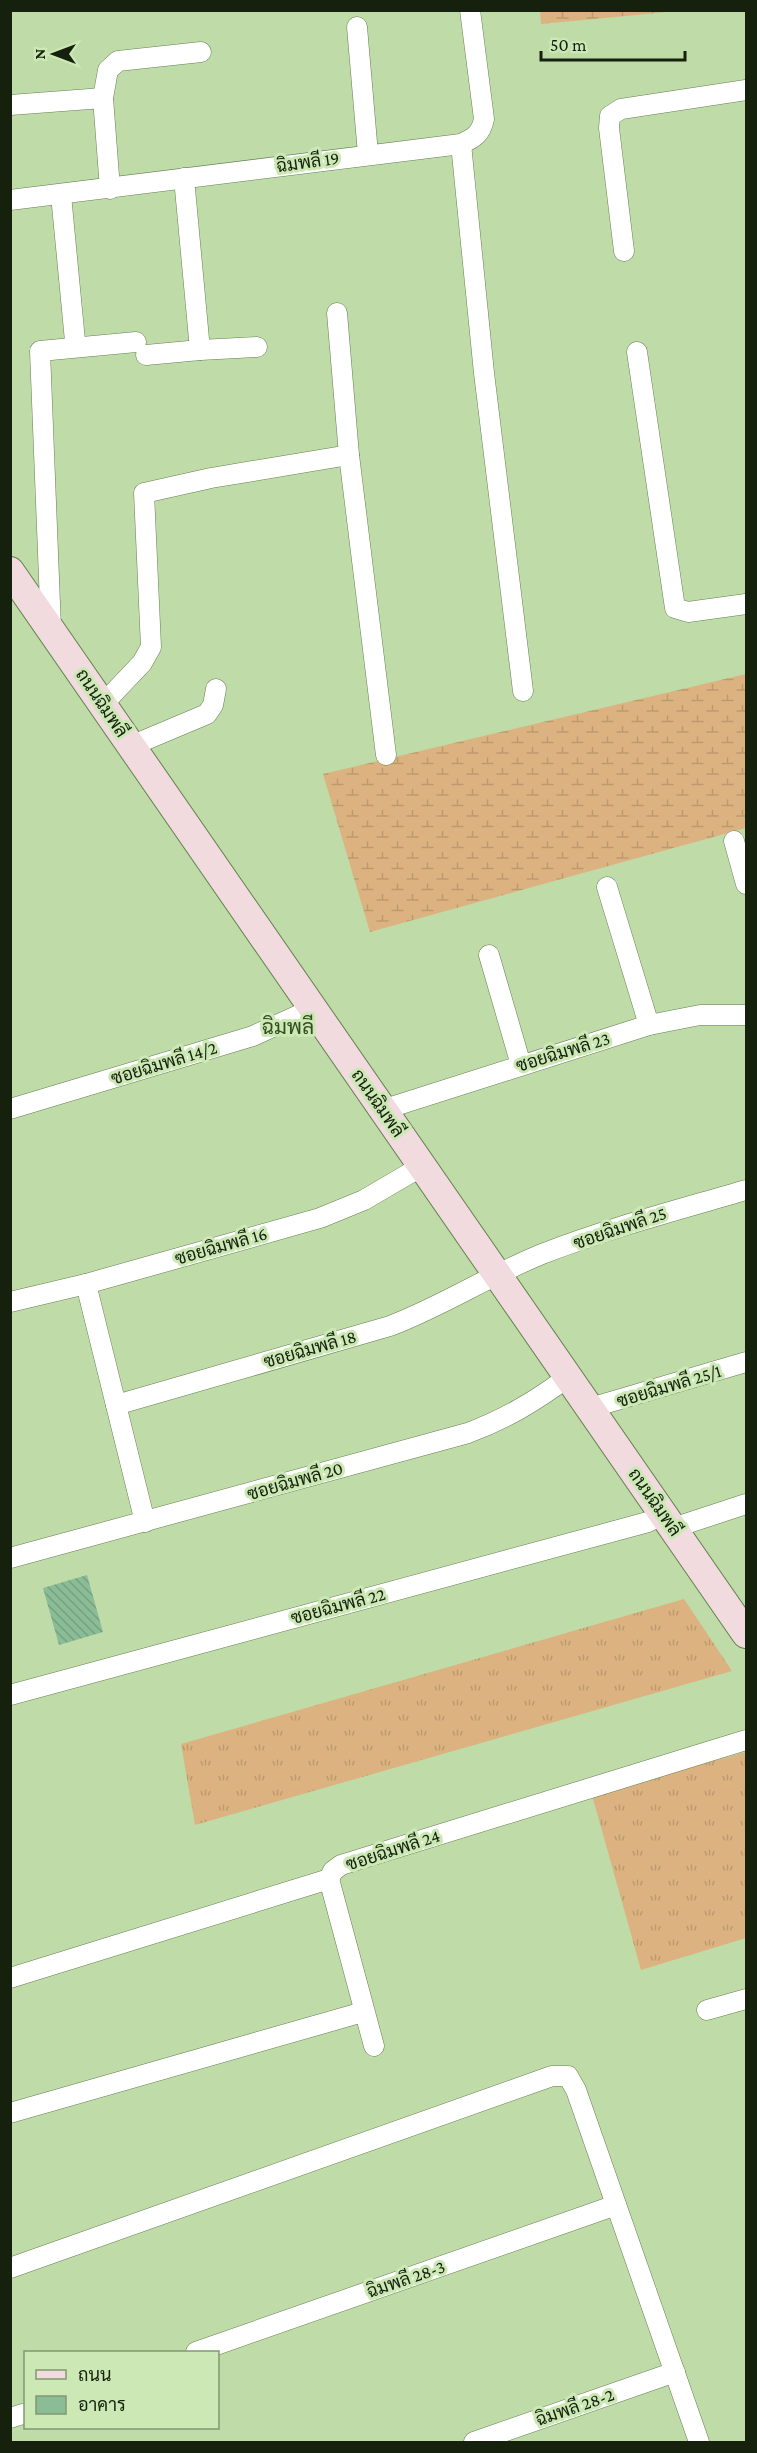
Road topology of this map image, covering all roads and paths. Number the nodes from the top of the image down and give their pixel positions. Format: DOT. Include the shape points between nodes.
graph roads {
  1 [pos="470,10"];
  2 [pos="357,27"];
  3 [pos="201,52"];
  4 [pos="747,90"];
  5 [pos="103,98"];
  6 [pos="10,105"];
  7 [pos="461,144"];
  8 [pos="368,154"];
  9 [pos="184,178"];
  10 [pos="110,189"];
  11 [pos="62,195"];
  12 [pos="10,200"];
  13 [pos="624,251"];
  14 [pos="337,313"];
  15 [pos="75,341"];
  16 [pos="257,347"];
  17 [pos="200,350"];
  18 [pos="637,352"];
  19 [pos="349,455"];
  20 [pos="10,571"];
  21 [pos="747,604"];
  22 [pos="51,629"];
  23 [pos="216,689"];
  24 [pos="523,691"];
  25 [pos="104,704"];
  26 [pos="131,746"];
  27 [pos="386,755"];
  28 [pos="734,841"];
  29 [pos="747,884"];
  30 [pos="608,887"];
  31 [pos="489,955"];
  32 [pos="314,1008"];
  33 [pos="747,1015"];
  34 [pos="649,1025"];
  35 [pos="521,1065"];
  36 [pos="11,1106"];
  37 [pos="382,1110"];
  38 [pos="423,1166"];
  39 [pos="747,1190"];
  40 [pos="497,1274"];
  41 [pos="86,1284"];
  42 [pos="10,1302"];
  43 [pos="747,1362"];
  44 [pos="568,1377"];
  45 [pos="116,1405"];
  46 [pos="590,1408"];
  47 [pos="747,1504"];
  48 [pos="668,1521"];
  49 [pos="145,1522"];
  50 [pos="10,1558"];
  51 [pos="747,1634"];
  52 [pos="10,1695"];
  53 [pos="747,1740"];
  54 [pos="329,1879"];
  55 [pos="10,1978"];
  56 [pos="747,1999"];
  57 [pos="707,2010"];
  58 [pos="363,2012"];
  59 [pos="374,2046"];
  60 [pos="10,2113"];
  61 [pos="616,2205"];
  62 [pos="10,2268"];
  63 [pos="199,2351"];
  64 [pos="675,2372"];
  65 [pos="474,2442"];
  66 [pos="699,2442"];
  1 -- 7 [label="street" via="483,119 482,129 475,137"];
  2 -- 8 [label="street"];
  3 -- 5 [label="street" via="118,61 108,70"];
  4 -- 13 [label="street" via="621,109 610,116"];
  5 -- 6 [label="street"];
  5 -- 10 [label="street"];
  7 -- 8 [label="street, ฉิมพลี 19"];
  7 -- 24 [label="street"];
  8 -- 9 [label="street, ฉิมพลี 19"];
  9 -- 10 [label="street, ฉิมพลี 19"];
  9 -- 17 [label="street"];
  10 -- 11 [label="street, ฉิมพลี 19"];
  11 -- 12 [label="street, ฉิมพลี 19"];
  11 -- 15 [label="street"];
  14 -- 19 [label="street"];
  16 -- 17 [label="street"];
  17 -- 22 [label="street" via="40,351"];
  18 -- 21 [label="street" via="675,608 688,612"];
  19 -- 25 [label="street" via="144,493 151,647 142,663"];
  19 -- 27 [label="street"];
  20 -- 22 [label="street, ถนนฉิมพลี"];
  22 -- 25 [label="street, ถนนฉิมพลี"];
  23 -- 26 [label="street" via="207,714"];
  25 -- 26 [label="street, ถนนฉิมพลี"];
  26 -- 32 [label="street, ถนนฉิมพลี"];
  28 -- 29 [label="street"];
  30 -- 34 [label="street"];
  31 -- 35 [label="street"];
  32 -- 36 [label="street, ซอยฉิมพลี 14/2" via="253,1036"];
  32 -- 37 [label="street, ถนนฉิมพลี"];
  33 -- 34 [label="street, ซอยฉิมพลี 23" via="700,1015"];
  34 -- 35 [label="street, ซอยฉิมพลี 23"];
  35 -- 37 [label="street, ซอยฉิมพลี 23"];
  37 -- 38 [label="street, ถนนฉิมพลี"];
  38 -- 40 [label="street, ถนนฉิมพลี"];
  38 -- 41 [label="street, ซอยฉิมพลี 16" via="345,1209"];
  39 -- 40 [label="street, ซอยฉิมพลี 25" via="673,1210 543,1254"];
  40 -- 44 [label="street, ถนนฉิมพลี"];
  40 -- 45 [label="street, ซอยฉิมพลี 18" via="390,1326"];
  41 -- 42 [label="street, ซอยฉิมพลี 16"];
  41 -- 45 [label="street"];
  43 -- 46 [label="street, ซอยฉิมพลี 25/1"];
  44 -- 46 [label="street, ถนนฉิมพลี"];
  44 -- 49 [label="street, ซอยฉิมพลี 20" via="534,1403 468,1433"];
  45 -- 49 [label="street"];
  46 -- 48 [label="street, ถนนฉิมพลี"];
  47 -- 48 [label="street, ซอยฉิมพลี 22"];
  48 -- 51 [label="street, ถนนฉิมพลี"];
  48 -- 52 [label="street, ซอยฉิมพลี 22" via="648,1522"];
  49 -- 50 [label="street, ซอยฉิมพลี 20"];
  53 -- 54 [label="street, ซอยฉิมพลี 24" via="340,1865"];
  54 -- 55 [label="street, ซอยฉิมพลี 24"];
  54 -- 58 [label="street"];
  56 -- 57 [label="street"];
  58 -- 59 [label="street"];
  58 -- 60 [label="street"];
  61 -- 62 [label="street" via="576,2090 568,2076 552,2076"];
  61 -- 63 [label="street, ฉิมพลี 28-3"];
  61 -- 64 [label="street"];
  64 -- 65 [label="street, ฉิมพลี 28-2"];
  64 -- 66 [label="street"];
}
